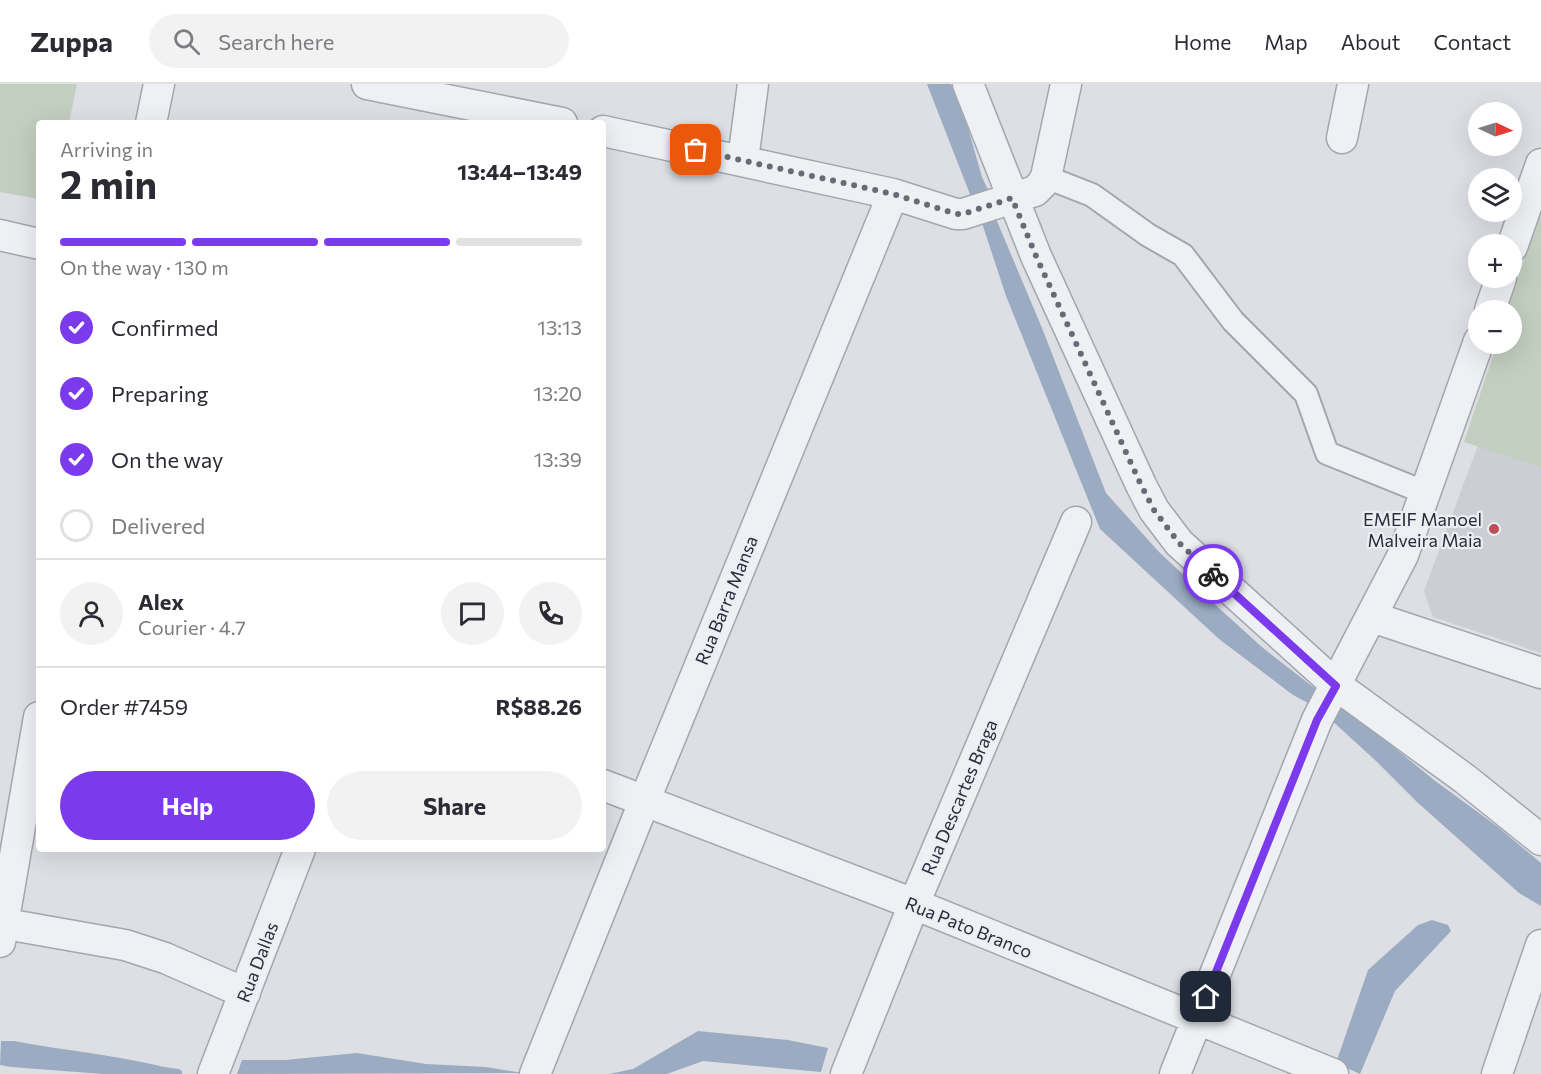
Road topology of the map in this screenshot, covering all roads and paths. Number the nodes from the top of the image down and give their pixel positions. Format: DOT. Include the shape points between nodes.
graph roads {
  1 [pos="159,84"];
  2 [pos="367,84"];
  3 [pos="753,84"];
  4 [pos="968,84"];
  5 [pos="1066,84"];
  6 [pos="1353,84"];
  7 [pos="465,104"];
  8 [pos="152,120"];
  9 [pos="547,120"];
  10 [pos="606,132"];
  11 [pos="1342,138"];
  12 [pos="743,160"];
  13 [pos="1541,164"];
  14 [pos="1046,177"];
  15 [pos="893,194"];
  16 [pos="1010,198"];
  17 [pos="1517,234"];
  18 [pos="0,235"];
  19 [pos="36,243"];
  20 [pos="1474,354"];
  21 [pos="1426,493"];
  22 [pos="1076,522"];
  23 [pos="1372,617"];
  24 [pos="1541,674"];
  25 [pos="1336,686"];
  26 [pos="36,734"];
  27 [pos="606,786"];
  28 [pos="644,802"];
  29 [pos="1541,840"];
  30 [pos="299,852"];
  31 [pos="914,904"];
  32 [pos="1,929"];
  33 [pos="1541,945"];
  34 [pos="245,993"];
  35 [pos="1197,1018"];
  36 [pos="213,1074"];
  37 [pos="535,1074"];
  38 [pos="846,1074"];
  39 [pos="1175,1074"];
  40 [pos="1333,1074"];
  41 [pos="1497,1074"];
  1 -- 8 [label="street"];
  2 -- 7 [label="street"];
  3 -- 12 [label="street"];
  4 -- 16 [label="street"];
  5 -- 14 [label="street"];
  6 -- 11 [label="street"];
  7 -- 9 [label="street"];
  10 -- 12 [label="street"];
  12 -- 15 [label="street"];
  13 -- 17 [label="street"];
  14 -- 16 [label="street" via="1035,191"];
  14 -- 21 [label="street" via="1092,195 1148,236 1183,255 1233,321 1306,394 1327,453"];
  15 -- 16 [label="street" via="947,212 965,213"];
  15 -- 28 [label="street, Rua Barra Mansa"];
  16 -- 25 [label="street" via="1154,510 1179,543"];
  18 -- 19 [label="street"];
  20 -- 21 [label="street"];
  21 -- 23 [label="street"];
  22 -- 31 [label="street, Rua Descartes Braga"];
  23 -- 24 [label="street"];
  23 -- 25 [label="street"];
  25 -- 29 [label="street" via="1465,779"];
  25 -- 35 [label="street" via="1317,720"];
  26 -- 32 [label="street"];
  27 -- 28 [label="street, Rua Pato Branco"];
  28 -- 31 [label="street, Rua Pato Branco"];
  28 -- 37 [label="street, Rua Barra Mansa"];
  30 -- 34 [label="street, Rua Dallas"];
  31 -- 35 [label="street, Rua Pato Branco"];
  31 -- 38 [label="street, Rua Descartes Braga"];
  32 -- 34 [label="street" via="125,945"];
  33 -- 41 [label="street"];
  34 -- 36 [label="street, Rua Dallas"];
  35 -- 39 [label="street"];
  35 -- 40 [label="street, Rua Pato Branco"];
}
